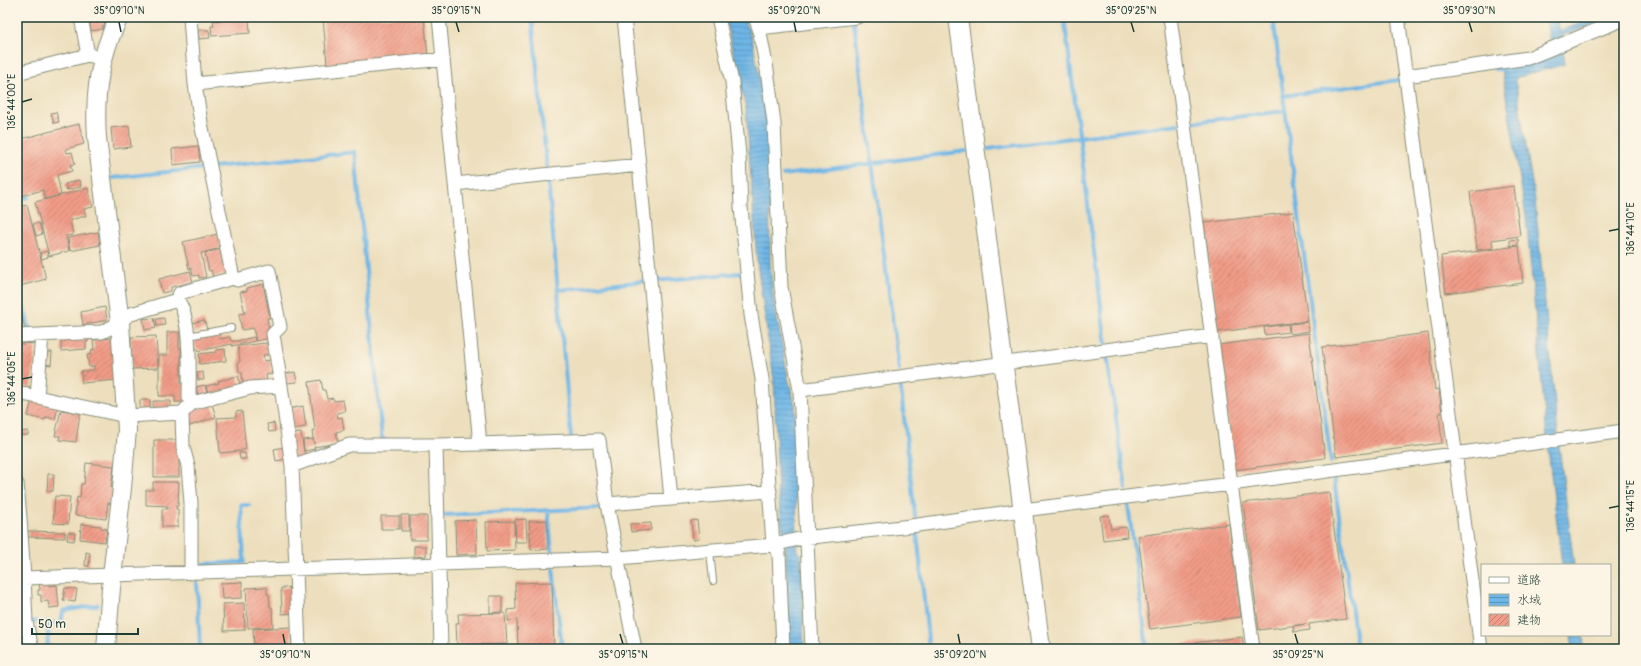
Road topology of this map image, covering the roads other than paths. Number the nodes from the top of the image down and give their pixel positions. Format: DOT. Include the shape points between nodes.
graph roads {
  1 [pos="81,17"];
  2 [pos="119,17"];
  3 [pos="190,17"];
  4 [pos="439,17"];
  5 [pos="624,17"];
  6 [pos="718,17"];
  7 [pos="857,17"];
  8 [pos="958,17"];
  9 [pos="1170,17"];
  10 [pos="1398,17"];
  11 [pos="1624,19"];
  12 [pos="757,23"];
  13 [pos="95,57"];
  14 [pos="443,59"];
  15 [pos="17,73"];
  16 [pos="1406,76"];
  17 [pos="195,84"];
  18 [pos="639,165"];
  19 [pos="455,184"];
  20 [pos="233,278"];
  21 [pos="177,300"];
  22 [pos="120,323"];
  23 [pos="231,328"];
  24 [pos="42,335"];
  25 [pos="17,336"];
  26 [pos="188,336"];
  27 [pos="1212,336"];
  28 [pos="1003,364"];
  29 [pos="281,386"];
  30 [pos="800,390"];
  31 [pos="37,397"];
  32 [pos="17,402"];
  33 [pos="192,403"];
  34 [pos="182,413"];
  35 [pos="126,416"];
  36 [pos="1624,431"];
  37 [pos="480,444"];
  38 [pos="436,445"];
  39 [pos="1455,453"];
  40 [pos="292,466"];
  41 [pos="17,484"];
  42 [pos="1231,484"];
  43 [pos="770,491"];
  44 [pos="671,499"];
  45 [pos="607,504"];
  46 [pos="1023,510"];
  47 [pos="18,518"];
  48 [pos="805,538"];
  49 [pos="777,544"];
  50 [pos="710,550"];
  51 [pos="618,558"];
  52 [pos="439,563"];
  53 [pos="296,569"];
  54 [pos="191,573"];
  55 [pos="112,576"];
  56 [pos="24,578"];
  57 [pos="713,581"];
  58 [pos="32,649"];
  59 [pos="106,649"];
  60 [pos="299,649"];
  61 [pos="441,649"];
  62 [pos="634,649"];
  63 [pos="783,649"];
  64 [pos="812,649"];
  65 [pos="1041,649"];
  66 [pos="1253,649"];
  67 [pos="1481,649"];
  1 -- 13 [label="street"];
  2 -- 13 [label="street"];
  3 -- 17 [label="street"];
  4 -- 14 [label="street"];
  5 -- 18 [label="street"];
  6 -- 43 [label="street" via="732,82 751,315 762,379"];
  7 -- 12 [label="street"];
  8 -- 28 [label="street"];
  9 -- 27 [label="street"];
  10 -- 16 [label="street"];
  11 -- 16 [label="street" via="1528,58"];
  12 -- 30 [label="street" via="774,123 781,287"];
  13 -- 15 [label="street"];
  13 -- 22 [label="street" via="97,138"];
  14 -- 17 [label="street"];
  14 -- 19 [label="street"];
  16 -- 39 [label="street"];
  17 -- 20 [label="street"];
  18 -- 19 [label="street"];
  18 -- 44 [label="street"];
  19 -- 37 [label="street"];
  20 -- 21 [label="street" via="180,292"];
  20 -- 29 [label="street" via="237,280 269,271 280,327 273,334"];
  21 -- 22 [label="street" via="128,315"];
  21 -- 26 [label="street" via="182,305"];
  22 -- 24 [label="street" via="102,332"];
  22 -- 35 [label="street"];
  23 -- 26 [label="lane"];
  24 -- 25 [label="street"];
  24 -- 31 [label="street"];
  26 -- 33 [label="street" via="189,398"];
  27 -- 28 [label="street"];
  27 -- 42 [label="street"];
  28 -- 30 [label="street"];
  28 -- 46 [label="street"];
  29 -- 33 [label="street" via="250,388"];
  29 -- 40 [label="street"];
  30 -- 48 [label="street"];
  31 -- 32 [label="street" via="24,394 18,396"];
  31 -- 35 [label="street"];
  33 -- 34 [label="street"];
  34 -- 35 [label="street"];
  34 -- 54 [label="street" via="183,447 188,466 191,503"];
  35 -- 55 [label="street" via="122,488"];
  36 -- 39 [label="street"];
  37 -- 38 [label="street"];
  37 -- 45 [label="street" via="599,440"];
  38 -- 40 [label="street" via="349,445"];
  38 -- 52 [label="street"];
  39 -- 42 [label="street"];
  39 -- 67 [label="street"];
  40 -- 53 [label="street"];
  41 -- 47 [label="street"];
  42 -- 46 [label="street"];
  42 -- 66 [label="street"];
  43 -- 44 [label="street"];
  43 -- 49 [label="street"];
  44 -- 45 [label="street"];
  45 -- 51 [label="street"];
  46 -- 48 [label="street"];
  46 -- 65 [label="street"];
  47 -- 56 [label="street"];
  48 -- 49 [label="street"];
  48 -- 64 [label="street"];
  49 -- 50 [label="street"];
  49 -- 63 [label="street"];
  50 -- 51 [label="street"];
  50 -- 57 [label="lane"];
  51 -- 52 [label="street"];
  51 -- 62 [label="street"];
  52 -- 53 [label="street"];
  52 -- 61 [label="street"];
  53 -- 54 [label="street"];
  53 -- 60 [label="street"];
  54 -- 55 [label="street"];
  55 -- 56 [label="street"];
  55 -- 59 [label="street"];
  56 -- 58 [label="street" via="26,622"];
}
